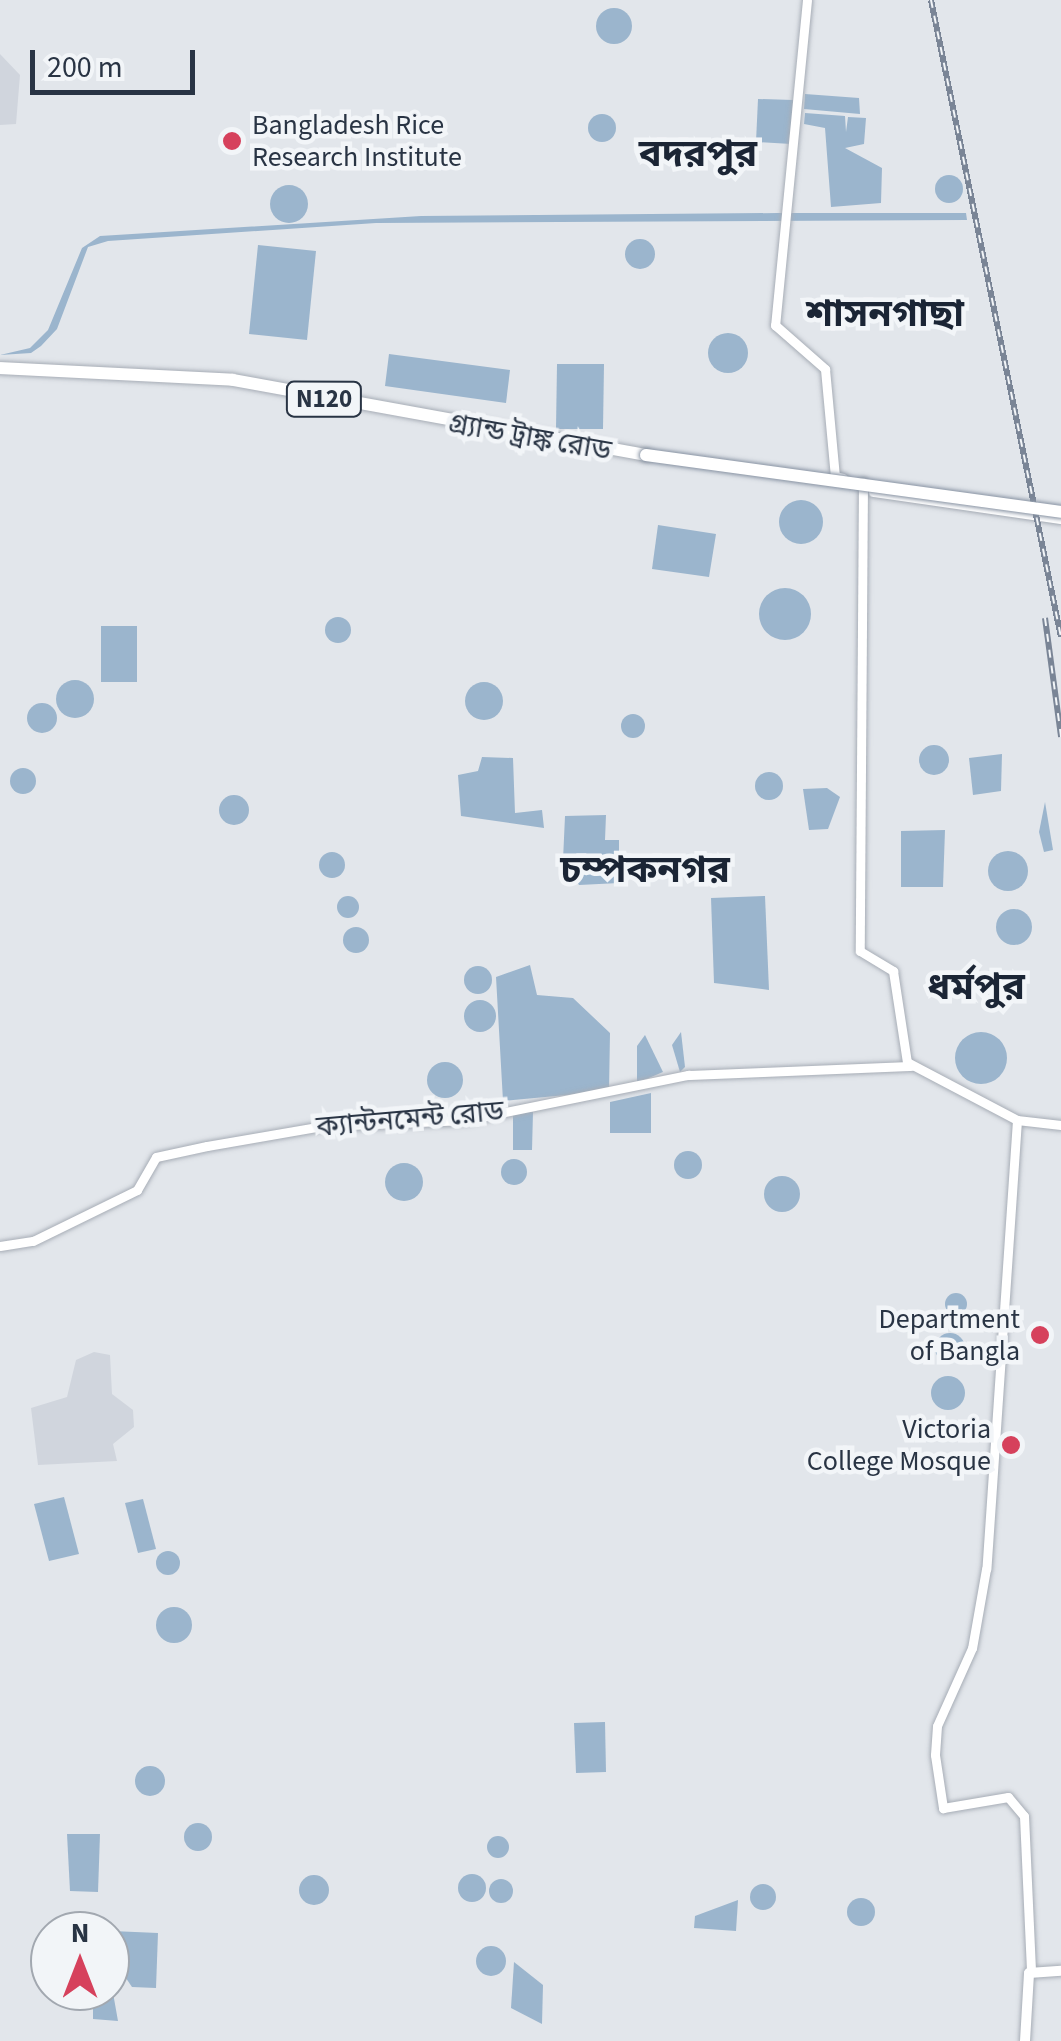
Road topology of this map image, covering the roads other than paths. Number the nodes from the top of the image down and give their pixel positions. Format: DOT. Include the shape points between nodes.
graph roads {
  1 [pos="807,0"];
  2 [pos="0,368"];
  3 [pos="609,450"];
  4 [pos="835,476"];
  5 [pos="864,491"];
  6 [pos="1061,513"];
  7 [pos="914,1066"];
  8 [pos="1017,1120"];
  9 [pos="1061,1125"];
  10 [pos="0,1246"];
  11 [pos="1031,1971"];
  12 [pos="1061,1971"];
  13 [pos="1024,2041"];
  1 -- 4 [label="main road" via="776,328 827,375"];
  2 -- 3 [label="highway, গ্র্যান্ড ট্রাঙ্ক রোড / N120" via="233,380"];
  3 -- 4 [label="main road"];
  3 -- 5 [label="main road"];
  3 -- 6 [label="highway, গ্র্যান্ড ট্রাঙ্ক রোড / N120, bridge"];
  4 -- 5 [label="main road" via="864,482"];
  4 -- 6 [label="main road"];
  5 -- 6 [label="main road"];
  5 -- 7 [label="main road" via="858,945 893,971 900,1051"];
  7 -- 8 [label="main road"];
  7 -- 10 [label="main road, ক্যান্টনমেন্ট রোড" via="688,1074 466,1120 323,1126 156,1156 137,1190 32,1241"];
  8 -- 9 [label="main road"];
  8 -- 11 [label="main road" via="986,1570 972,1648 937,1726 935,1755 943,1808 1012,1798 1032,1852"];
  11 -- 12 [label="main road"];
  11 -- 13 [label="main road"];
}
